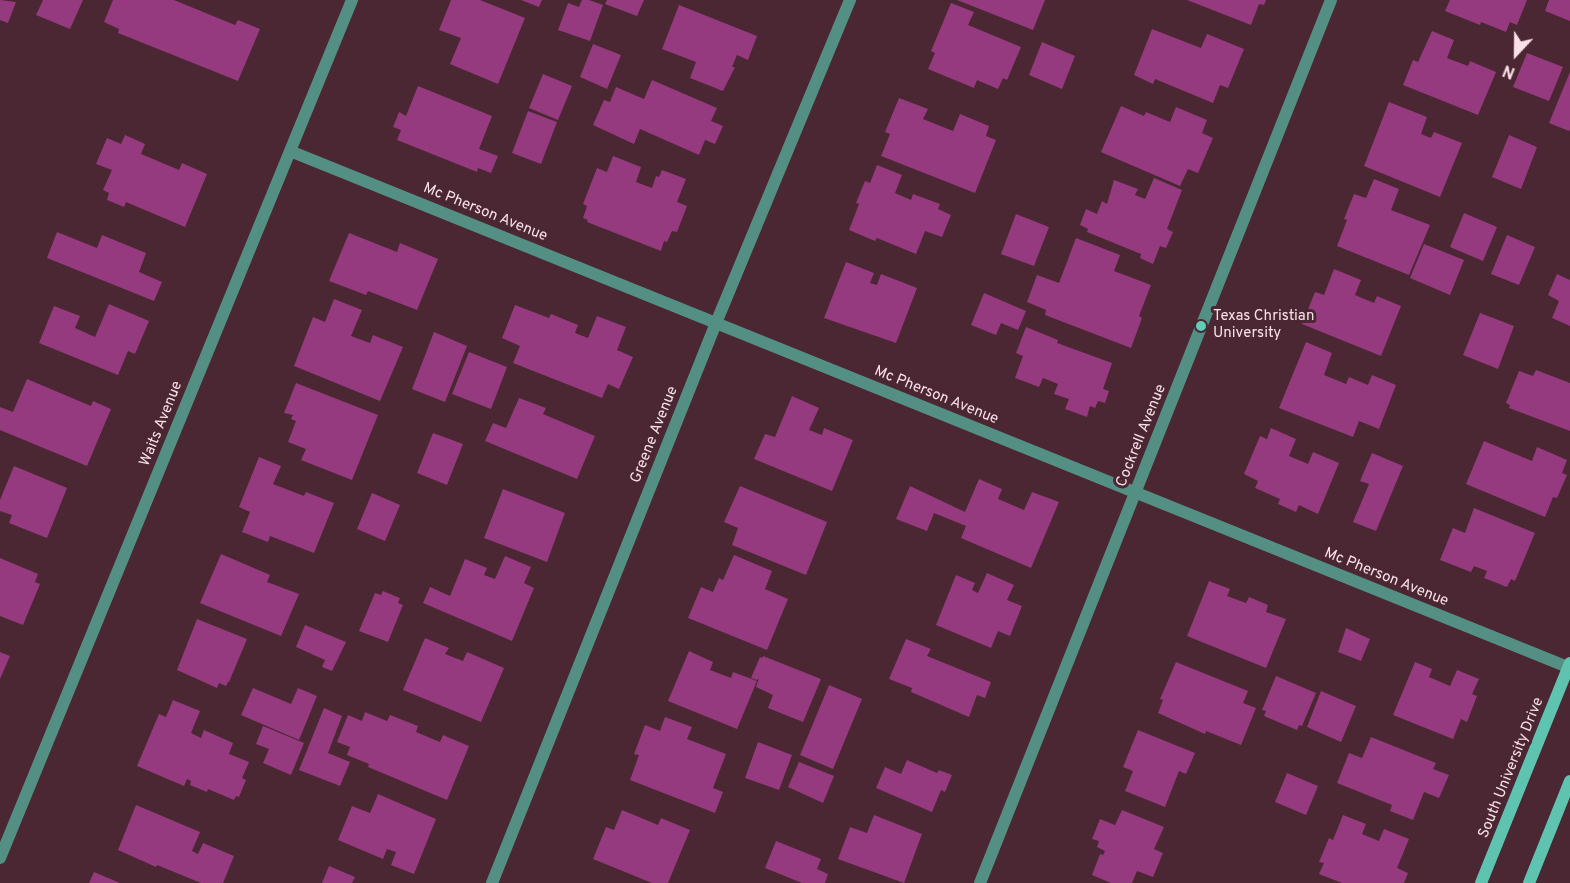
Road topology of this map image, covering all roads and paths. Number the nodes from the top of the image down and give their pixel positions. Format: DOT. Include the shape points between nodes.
graph roads {
  1 [pos="351,0"];
  2 [pos="850,0"];
  3 [pos="1331,0"];
  4 [pos="290,151"];
  5 [pos="716,323"];
  6 [pos="1136,493"];
  7 [pos="1570,666"];
  8 [pos="1570,781"];
  9 [pos="0,858"];
  10 [pos="492,883"];
  11 [pos="980,883"];
  12 [pos="1481,883"];
  13 [pos="1529,883"];
  1 -- 4 [label="street, Waits Avenue"];
  2 -- 5 [label="street, Greene Avenue"];
  3 -- 6 [label="street, Cockrell Avenue"];
  4 -- 5 [label="street, Mc Pherson Avenue"];
  4 -- 9 [label="street, Waits Avenue"];
  5 -- 6 [label="street, Mc Pherson Avenue"];
  5 -- 10 [label="street, Greene Avenue"];
  6 -- 7 [label="street, Mc Pherson Avenue"];
  6 -- 11 [label="street, Cockrell Avenue"];
  7 -- 12 [label="main road, South University Drive"];
  8 -- 13 [label="main road"];
}
